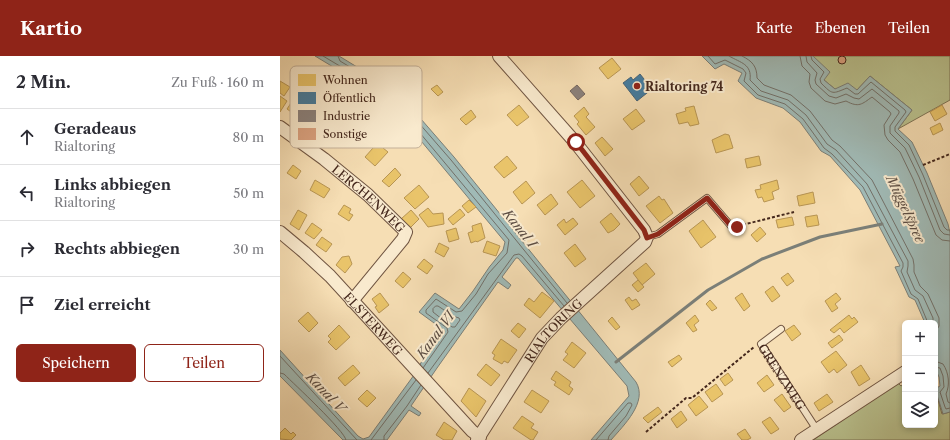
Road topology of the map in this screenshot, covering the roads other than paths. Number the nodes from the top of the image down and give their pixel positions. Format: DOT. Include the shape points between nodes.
graph roads {
  1 [pos="499,56"];
  2 [pos="280,127"];
  3 [pos="290,134"];
  4 [pos="309,148"];
  5 [pos="731,226"];
  6 [pos="280,232"];
  7 [pos="647,238"];
  8 [pos="352,301"];
  9 [pos="781,329"];
  10 [pos="902,374"];
  11 [pos="816,430"];
  12 [pos="478,438"];
  13 [pos="801,440"];
  1 -- 7 [label="street" via="576,142 644,230"];
  2 -- 3 [label="street, LERCHENWEG"];
  4 -- 8 [label="street, LERCHENWEG" via="368,195 406,232"];
  5 -- 7 [label="lane, RIALTORING" via="707,198 658,234"];
  6 -- 8 [label="street, ELSTERWEG" via="304,252"];
  7 -- 12 [label="street, RIALTORING" via="542,338"];
  8 -- 12 [label="street, ELSTERWEG"];
  9 -- 11 [label="lane, GRENZWEG" via="761,344"];
  10 -- 11 [label="street"];
  11 -- 13 [label="street"];
}
